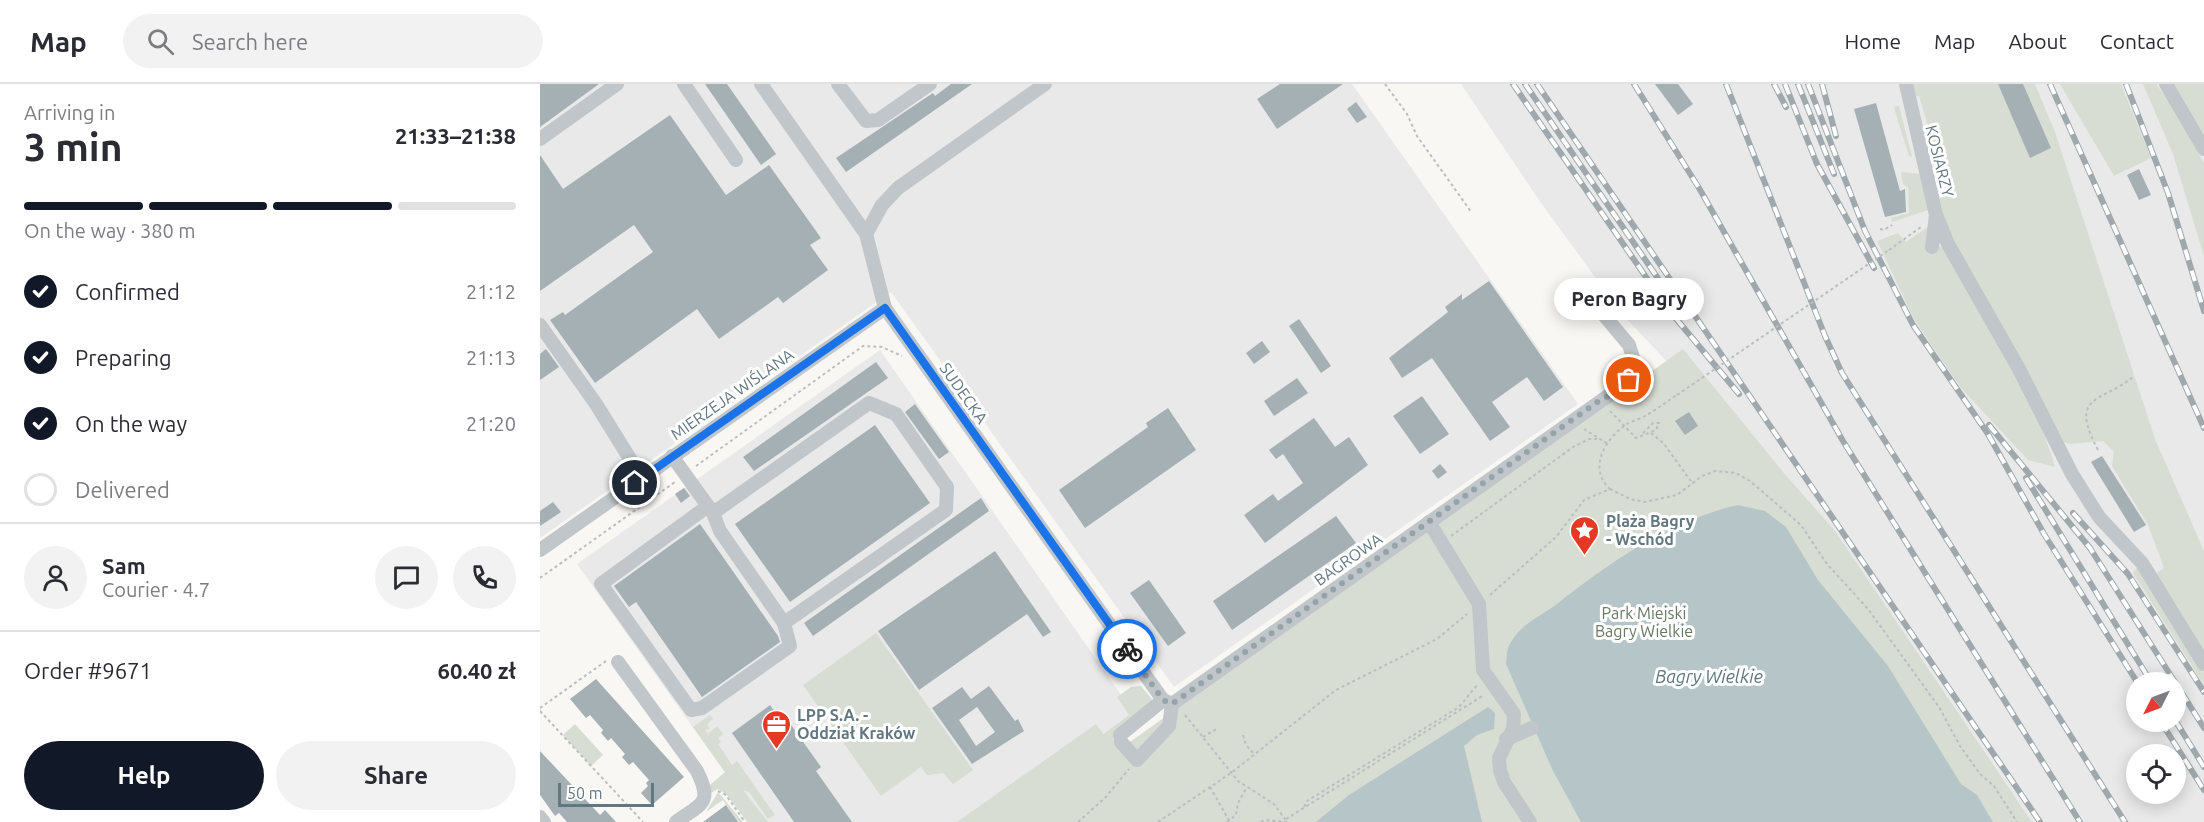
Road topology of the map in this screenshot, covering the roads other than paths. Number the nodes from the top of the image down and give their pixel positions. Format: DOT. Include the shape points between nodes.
graph roads {
  1 [pos="617,84"];
  2 [pos="684,84"];
  3 [pos="761,84"];
  4 [pos="838,84"];
  5 [pos="930,84"];
  6 [pos="1045,84"];
  7 [pos="1906,84"];
  8 [pos="2166,84"];
  9 [pos="540,139"];
  10 [pos="2204,149"];
  11 [pos="736,160"];
  12 [pos="1936,215"];
  13 [pos="866,234"];
  14 [pos="1932,247"];
  15 [pos="885,308"];
  16 [pos="1598,308"];
  17 [pos="540,325"];
  18 [pos="672,456"];
  19 [pos="632,462"];
  20 [pos="711,509"];
  21 [pos="1429,522"];
  22 [pos="540,550"];
  23 [pos="784,623"];
  24 [pos="614,660"];
  25 [pos="2204,664"];
  26 [pos="1167,702"];
  27 [pos="1532,729"];
  28 [pos="1506,740"];
  29 [pos="540,817"];
  30 [pos="544,822"];
  31 [pos="676,822"];
  32 [pos="1530,822"];
  1 -- 9 [label="street"];
  2 -- 11 [label="street"];
  3 -- 13 [label="street, SUDECKA"];
  4 -- 5 [label="street" via="870,122"];
  6 -- 13 [label="street" via="898,188"];
  7 -- 12 [label="street, KOSIARZY"];
  8 -- 10 [label="street"];
  12 -- 14 [label="street, KOSIARZY"];
  12 -- 25 [label="street" via="2084,495 2142,563"];
  13 -- 15 [label="street, SUDECKA"];
  15 -- 18 [label="street, MIERZEJA WIŚLANA"];
  15 -- 26 [label="street, SUDECKA"];
  16 -- 21 [label="street, BAGROWA" via="1629,345 1636,362 1625,384"];
  17 -- 19 [label="street"];
  18 -- 20 [label="street"];
  18 -- 22 [label="street, MIERZEJA WIŚLANA"];
  20 -- 23 [label="street" via="720,531"];
  20 -- 23 [label="street" via="601,584 691,710 702,708 790,646"];
  20 -- 23 [label="street" via="869,403 896,414 947,487 946,510"];
  21 -- 26 [label="street, BAGROWA"];
  21 -- 28 [label="street" via="1479,604 1483,670 1514,714 1513,729"];
  24 -- 31 [label="street" via="697,771 706,790 705,799"];
  26 -- 26 [label="street, BAGROWA" via="1169,726 1137,760 1121,742 1120,735"];
  27 -- 28 [label="street"];
  28 -- 32 [label="street" via="1499,758 1500,770"];
  29 -- 30 [label="street"];
}
